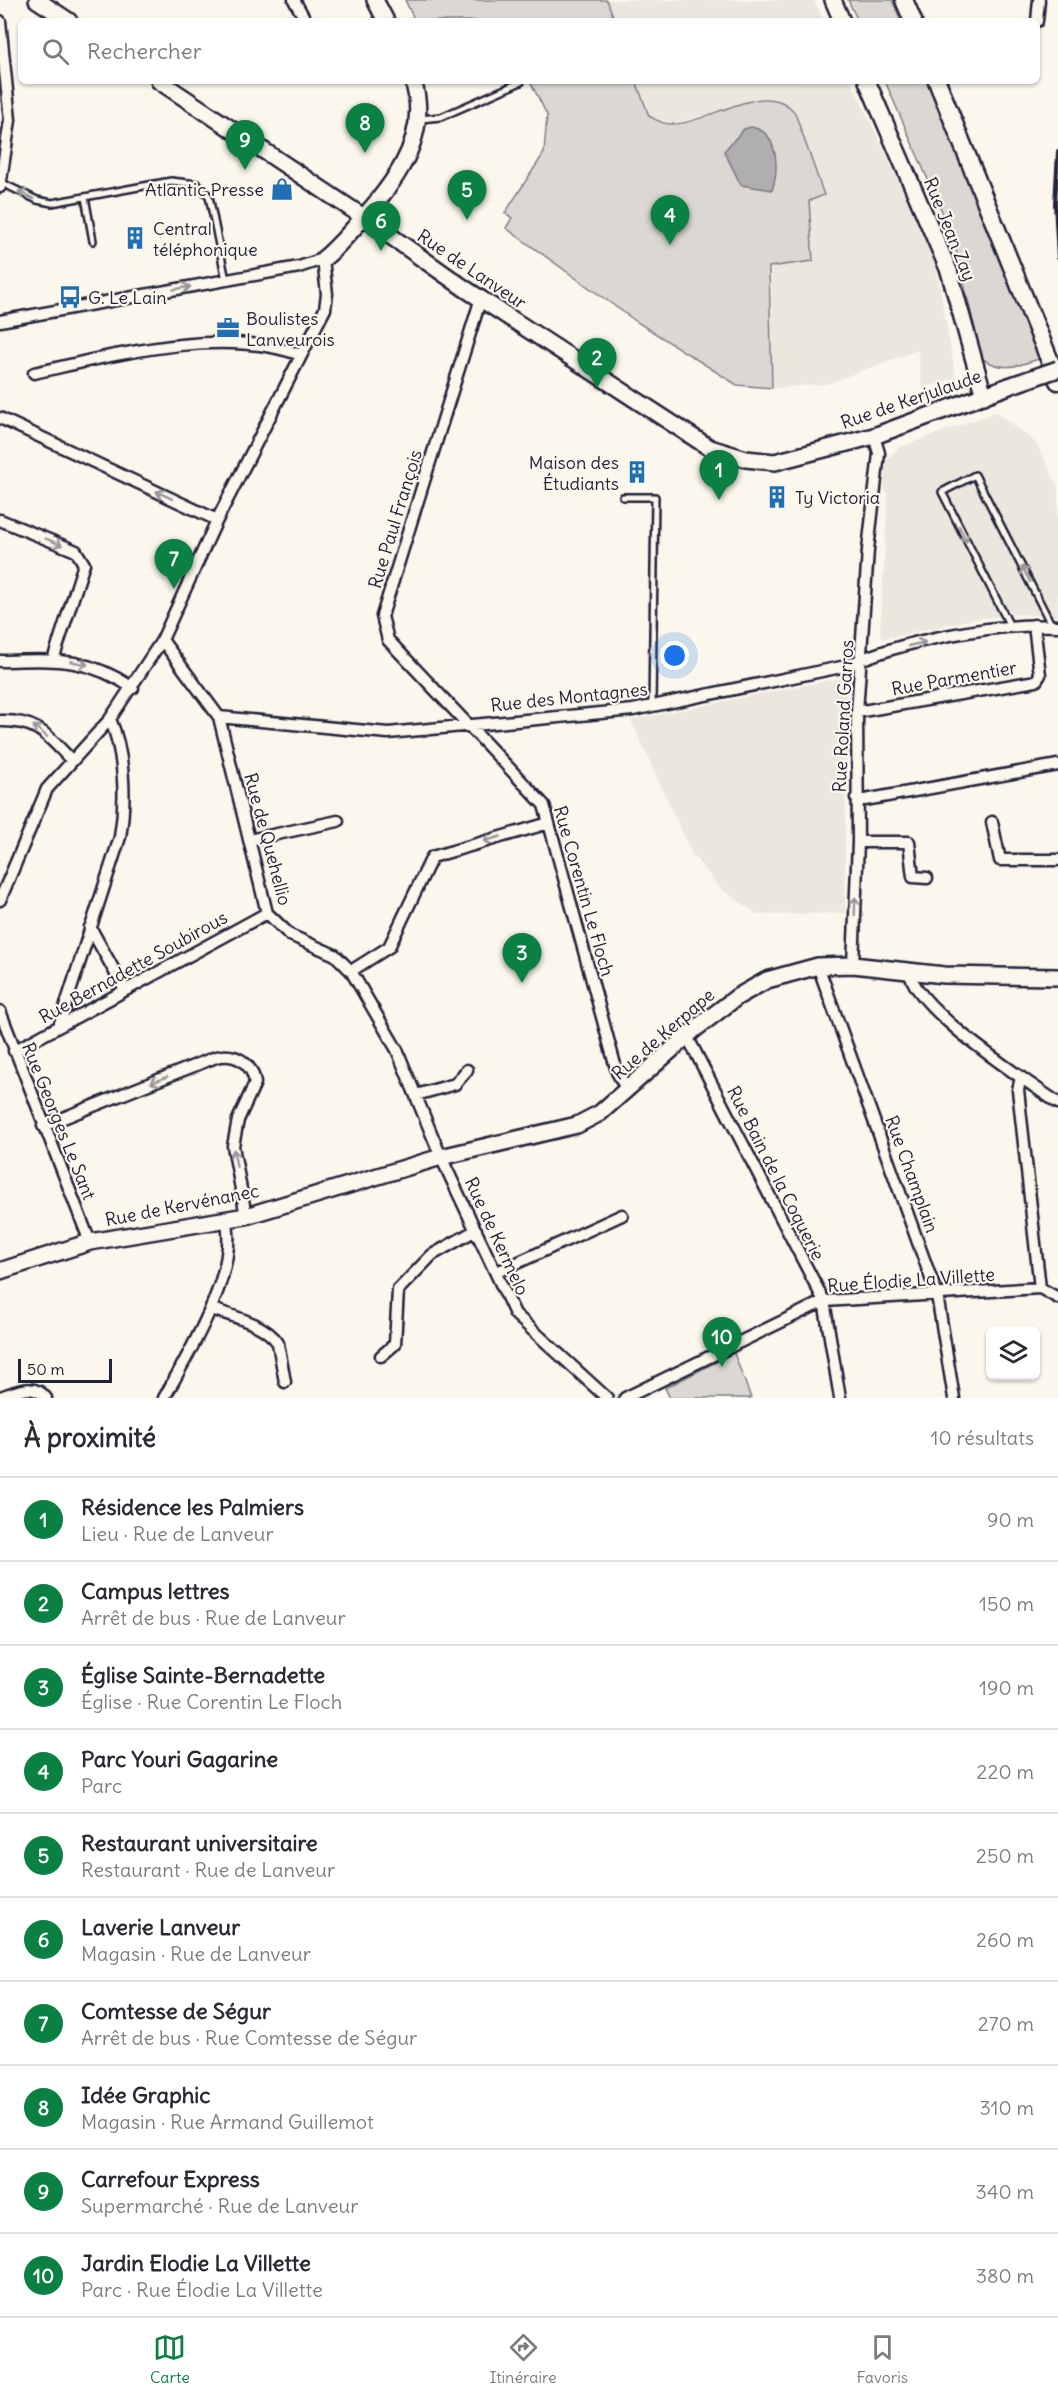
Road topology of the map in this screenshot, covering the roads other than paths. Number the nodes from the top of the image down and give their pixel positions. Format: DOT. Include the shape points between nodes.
graph roads {
  1 [pos="37,0"];
  2 [pos="294,0"];
  3 [pos="375,0"];
  4 [pos="833,0"];
  5 [pos="904,0"];
  6 [pos="1039,0"];
  7 [pos="64,18"];
  8 [pos="304,18"];
  9 [pos="384,18"];
  10 [pos="841,18"];
  11 [pos="912,18"];
  12 [pos="1037,18"];
  13 [pos="0,21"];
  14 [pos="164,84"];
  15 [pos="414,84"];
  16 [pos="516,84"];
  17 [pos="868,84"];
  18 [pos="939,84"];
  19 [pos="4,96"];
  20 [pos="418,119"];
  21 [pos="1,185"];
  22 [pos="86,197"];
  23 [pos="365,218"];
  24 [pos="93,241"];
  25 [pos="323,259"];
  26 [pos="226,280"];
  27 [pos="481,298"];
  28 [pos="0,321"];
  29 [pos="301,355"];
  30 [pos="1058,369"];
  31 [pos="34,373"];
  32 [pos="1058,381"];
  33 [pos="984,396"];
  34 [pos="0,418"];
  35 [pos="874,436"];
  36 [pos="776,462"];
  37 [pos="623,497"];
  38 [pos="0,520"];
  39 [pos="217,520"];
  40 [pos="1034,624"];
  41 [pos="1010,626"];
  42 [pos="1055,626"];
  43 [pos="162,640"];
  44 [pos="861,659"];
  45 [pos="53,660"];
  46 [pos="0,661"];
  47 [pos="133,688"];
  48 [pos="652,706"];
  49 [pos="857,712"];
  50 [pos="219,717"];
  51 [pos="110,719"];
  52 [pos="0,721"];
  53 [pos="468,724"];
  54 [pos="72,761"];
  55 [pos="1058,765"];
  56 [pos="856,798"];
  57 [pos="338,821"];
  58 [pos="992,822"];
  59 [pos="549,823"];
  60 [pos="249,840"];
  61 [pos="858,842"];
  62 [pos="1058,860"];
  63 [pos="927,878"];
  64 [pos="0,900"];
  65 [pos="267,913"];
  66 [pos="90,927"];
  67 [pos="853,964"];
  68 [pos="818,966"];
  69 [pos="909,970"];
  70 [pos="351,971"];
  71 [pos="1058,977"];
  72 [pos="124,990"];
  73 [pos="0,1011"];
  74 [pos="59,1026"];
  75 [pos="4,1036"];
  76 [pos="687,1036"];
  77 [pos="14,1051"];
  78 [pos="467,1070"];
  79 [pos="1021,1077"];
  80 [pos="627,1090"];
  81 [pos="416,1095"];
  82 [pos="1058,1103"];
  83 [pos="42,1126"];
  84 [pos="441,1157"];
  85 [pos="622,1215"];
  86 [pos="246,1216"];
  87 [pos="226,1219"];
  88 [pos="476,1230"];
  89 [pos="90,1242"];
  90 [pos="0,1271"];
  91 [pos="497,1272"];
  92 [pos="1040,1288"];
  93 [pos="937,1295"];
  94 [pos="1058,1298"];
  95 [pos="824,1301"];
  96 [pos="212,1309"];
  97 [pos="381,1356"];
  98 [pos="285,1382"];
  99 [pos="0,1397"];
  100 [pos="46,1398"];
  101 [pos="164,1398"];
  102 [pos="607,1398"];
  103 [pos="625,1398"];
  104 [pos="840,1398"];
  105 [pos="954,1398"];
  1 -- 7 [label="street"];
  2 -- 8 [label="street"];
  3 -- 9 [label="street"];
  4 -- 10 [label="street"];
  5 -- 11 [label="main road"];
  6 -- 12 [label="street"];
  13 -- 19 [label="street"];
  14 -- 23 [label="street, Rue de Lanveur"];
  15 -- 20 [label="street"];
  16 -- 20 [label="lane" via="441,117"];
  17 -- 33 [label="street, Rue Jean Zay" via="949,271"];
  18 -- 32 [label="main road"];
  19 -- 21 [label="street" via="10,120"];
  20 -- 23 [label="street" via="400,172"];
  22 -- 21 [label="lane, one-way" via="52,203"];
  22 -- 24 [label="lane"];
  22 -- 26 [label="lane" via="171,181 197,184 209,196"];
  23 -- 25 [label="street"];
  23 -- 27 [label="street, Rue de Lanveur"];
  25 -- 26 [label="street"];
  25 -- 29 [label="street" via="325,309"];
  28 -- 26 [label="street, one-way"];
  27 -- 36 [label="street, Rue de Lanveur" via="710,448 746,459"];
  27 -- 53 [label="street, Rue Paul François" via="382,616 388,640"];
  29 -- 31 [label="street" via="285,349 223,343 133,351"];
  29 -- 39 [label="street"];
  30 -- 33 [label="street, Rue de Kerjulaude, bridge"];
  33 -- 35 [label="street, Rue de Kerjulaude"];
  39 -- 34 [label="street, one-way"];
  35 -- 36 [label="street, Rue de Kerjulaude"];
  35 -- 44 [label="street, Rue Roland Garros" via="879,447 878,470"];
  37 -- 48 [label="lane" via="655,497"];
  38 -- 45 [label="street, one-way" via="76,551 84,564"];
  39 -- 43 [label="street"];
  40 -- 41 [label="street, Rue des Montagnes"];
  40 -- 42 [label="street, Rue des Montagnes"];
  40 -- 49 [label="street, Rue Parmentier" via="1040,675 1036,681"];
  42 -- 41 [label="lane, one-way" via="975,475 942,492"];
  44 -- 41 [label="street, Rue des Montagnes, one-way"];
  43 -- 47 [label="street"];
  43 -- 50 [label="street"];
  44 -- 48 [label="street, Rue des Montagnes" via="846,666"];
  44 -- 49 [label="street, Rue Roland Garros"];
  45 -- 46 [label="street"];
  45 -- 47 [label="street, one-way" via="79,662 108,671"];
  47 -- 51 [label="street"];
  48 -- 53 [label="street, Rue des Montagnes"];
  49 -- 56 [label="street, Rue Roland Garros"];
  50 -- 53 [label="street, Rue des Montagnes" via="388,733"];
  50 -- 60 [label="street, Rue de Quehellio"];
  51 -- 54 [label="street"];
  51 -- 66 [label="street" via="117,734 124,810 120,837"];
  54 -- 52 [label="street, one-way" via="35,725"];
  53 -- 59 [label="street, Rue Corentin Le Floch" via="544,805"];
  54 -- 64 [label="street" via="41,800"];
  55 -- 56 [label="street" via="866,800"];
  56 -- 61 [label="street, Rue Roland Garros"];
  57 -- 60 [label="street"];
  58 -- 62 [label="street" via="1000,860"];
  59 -- 70 [label="street, one-way" via="432,857 388,949"];
  59 -- 80 [label="street, Rue Corentin Le Floch" via="616,1072"];
  60 -- 65 [label="street, Rue de Quehellio"];
  61 -- 63 [label="street" via="909,842 913,878"];
  67 -- 61 [label="street, Rue Roland Garros, one-way"];
  65 -- 70 [label="street, Rue de Quehellio" via="290,935 335,955"];
  65 -- 72 [label="street, Rue Bernadette Soubirous"];
  66 -- 72 [label="street"];
  66 -- 74 [label="street"];
  67 -- 68 [label="street, Rue de Kerpape"];
  67 -- 69 [label="street, Rue de Kerpape"];
  68 -- 76 [label="street, Rue de Kerpape" via="767,980 737,997"];
  68 -- 93 [label="street, Rue Champlain"];
  69 -- 71 [label="street, Rue de Kerpape" via="944,975"];
  69 -- 79 [label="street" via="930,1008"];
  70 -- 81 [label="street, Rue de Quehellio" via="397,1050"];
  72 -- 74 [label="street, Rue Bernadette Soubirous"];
  73 -- 75 [label="street, Rue Georges Le Sant"];
  74 -- 77 [label="street, Rue Bernadette Soubirous"];
  75 -- 77 [label="street, Rue Georges Le Sant"];
  76 -- 80 [label="street, Rue de Kerpape"];
  76 -- 95 [label="street, Rue Bain de la Coquerie"];
  77 -- 83 [label="street, Rue Georges Le Sant"];
  78 -- 81 [label="street" via="455,1084"];
  79 -- 82 [label="street"];
  79 -- 92 [label="street" via="1018,1090"];
  80 -- 84 [label="street, Rue de Kerpape" via="600,1113 577,1125"];
  81 -- 84 [label="street, Rue de Quehellio"];
  86 -- 83 [label="street, one-way" via="233,1146 238,1120 255,1083 248,1066 239,1058 220,1056"];
  83 -- 89 [label="street, Rue Georges Le Sant"];
  84 -- 86 [label="street, Rue de Kervénanec"];
  84 -- 88 [label="street, Rue de Kermelo"];
  85 -- 91 [label="street"];
  86 -- 87 [label="street, Rue de Kervénanec"];
  87 -- 89 [label="street, Rue de Kervénanec"];
  87 -- 96 [label="street" via="231,1235"];
  88 -- 91 [label="street, Rue de Kermelo"];
  88 -- 97 [label="street" via="432,1255 398,1290 395,1344"];
  89 -- 90 [label="street, Rue de Kervénanec"];
  91 -- 102 [label="street, Rue de Kermelo" via="515,1314"];
  92 -- 93 [label="street, Rue Élodie La Villette"];
  92 -- 94 [label="street"];
  93 -- 95 [label="street, Rue Élodie La Villette"];
  93 -- 105 [label="street, Rue Champlain"];
  95 -- 103 [label="street, Rue Élodie La Villette"];
  95 -- 104 [label="street, Rue Bain de la Coquerie"];
  96 -- 98 [label="street" via="275,1338"];
  96 -- 101 [label="street"];
  99 -- 100 [label="street" via="31,1388"];
}
